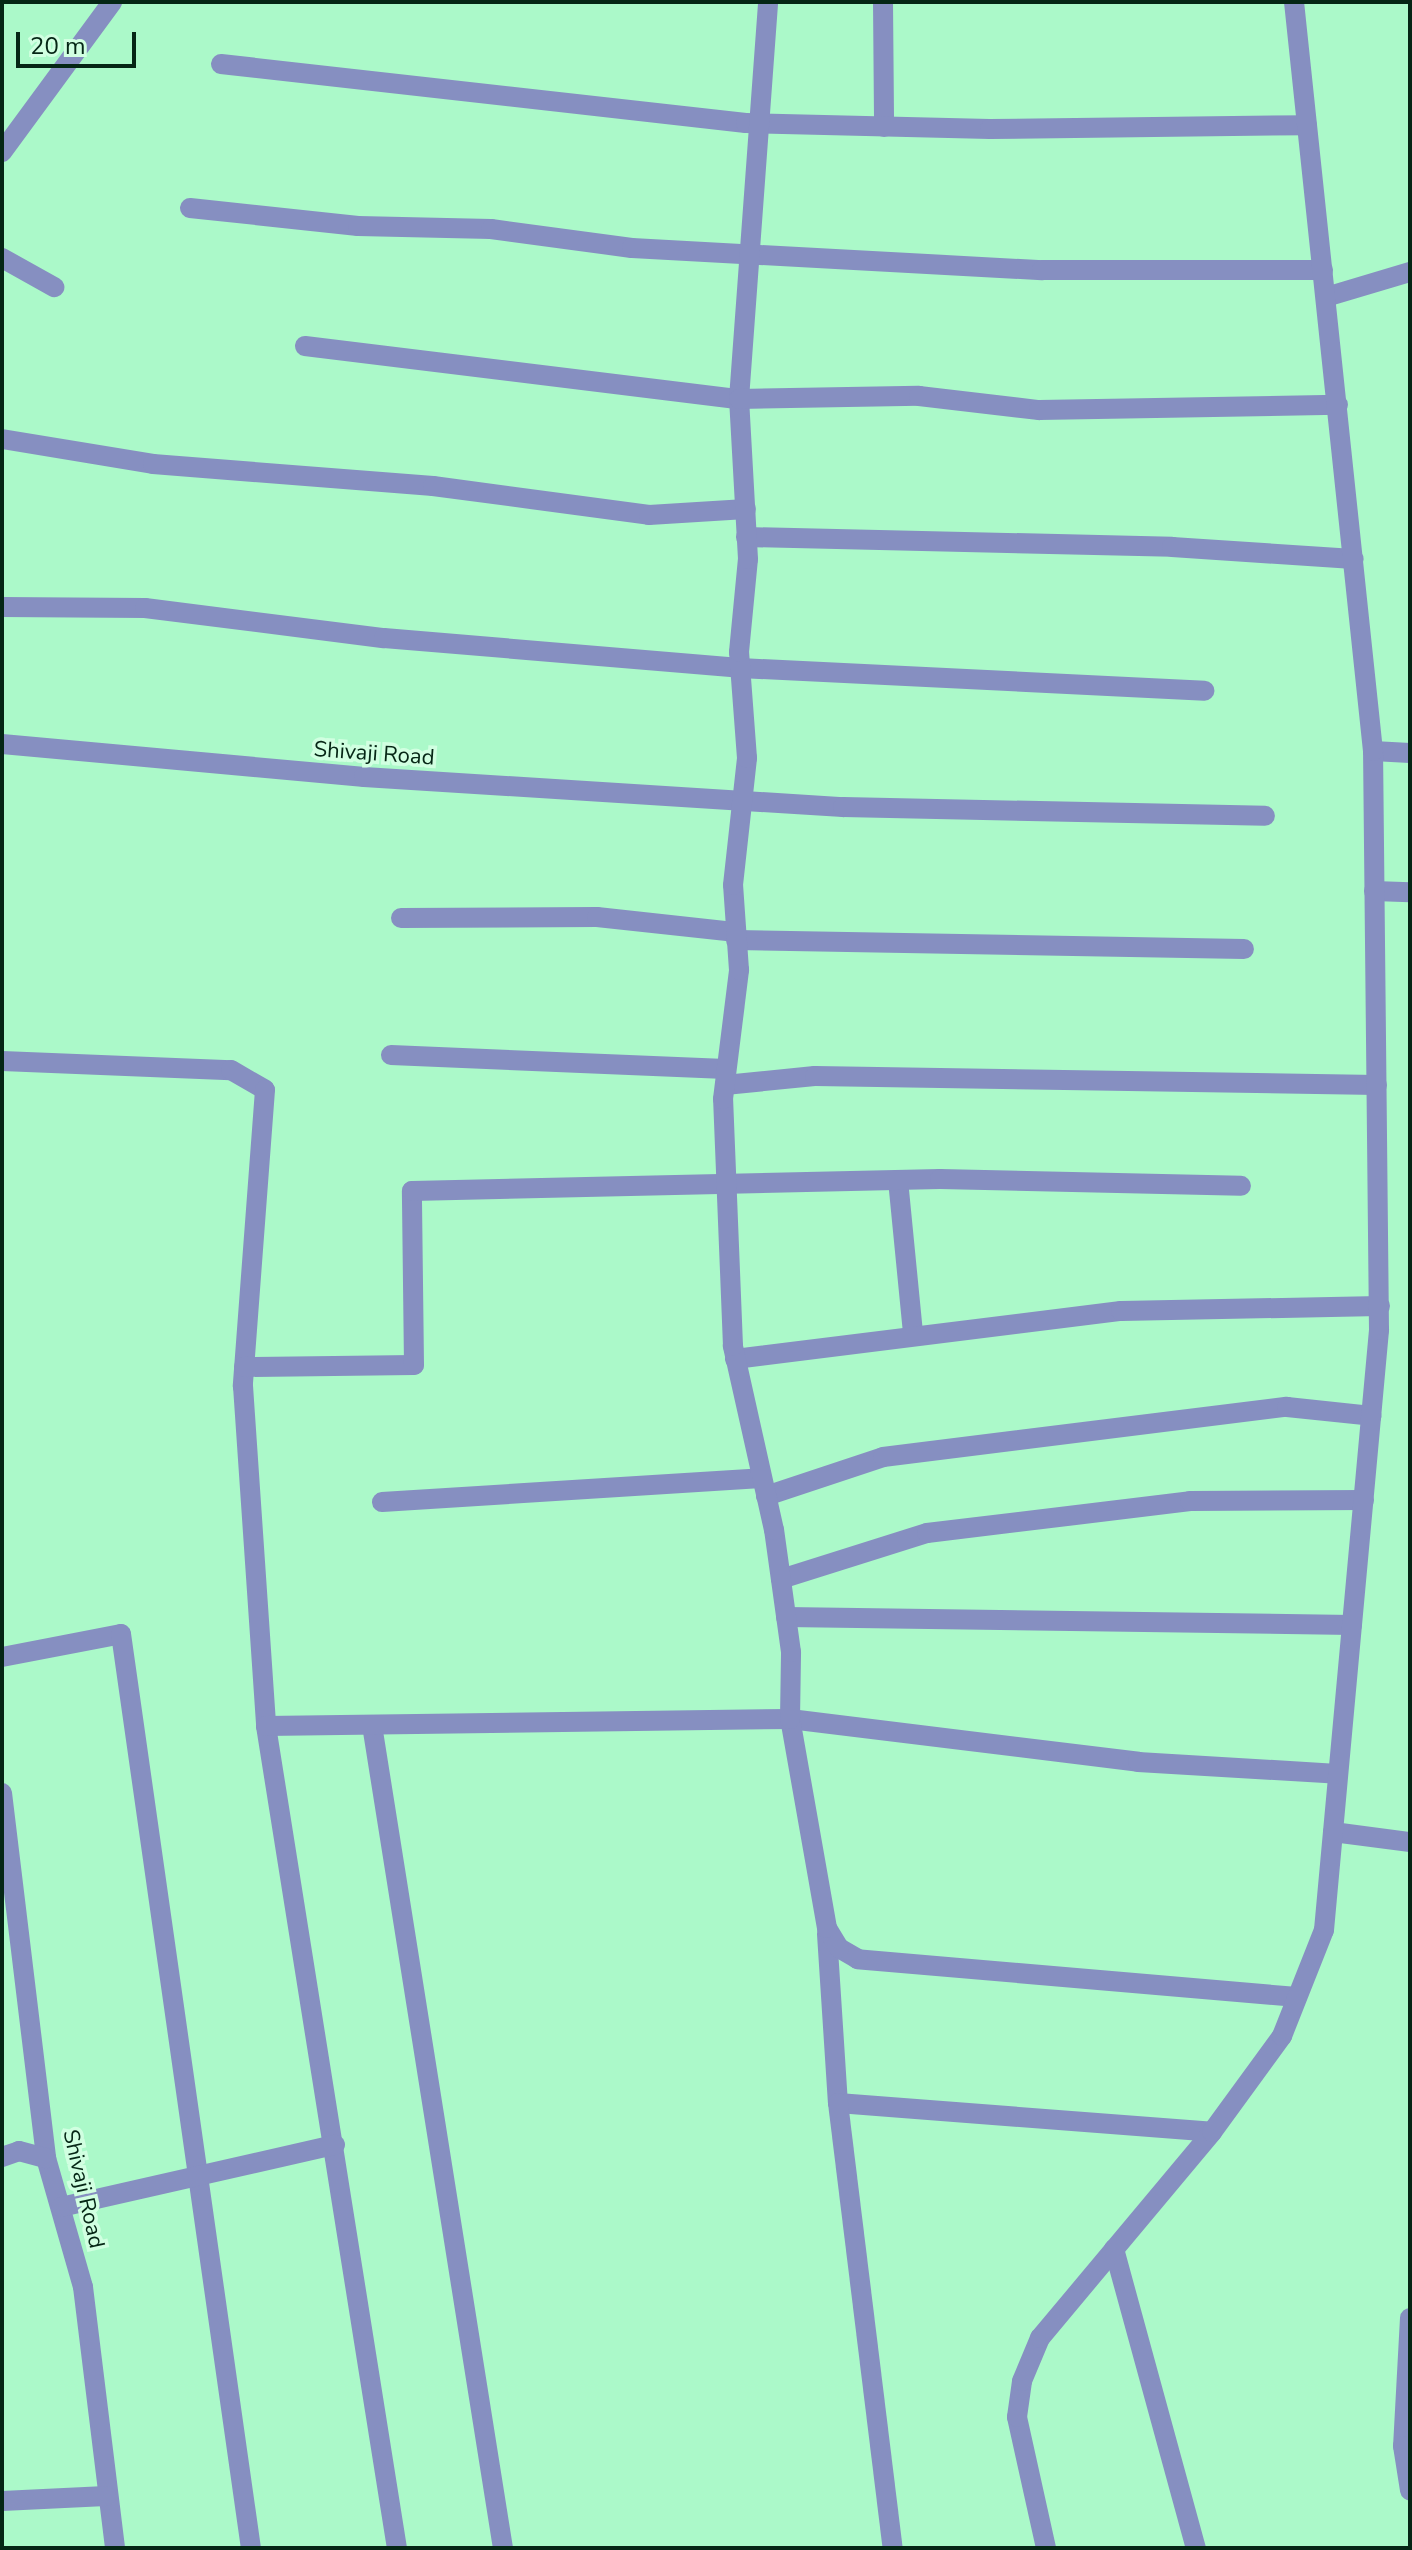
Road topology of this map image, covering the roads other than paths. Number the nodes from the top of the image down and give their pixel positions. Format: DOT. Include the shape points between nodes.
graph roads {
  1 [pos="112,2"];
  2 [pos="768,2"];
  3 [pos="883,2"];
  4 [pos="1294,2"];
  5 [pos="221,64"];
  6 [pos="763,123"];
  7 [pos="1307,125"];
  8 [pos="884,127"];
  9 [pos="2,152"];
  10 [pos="190,208"];
  11 [pos="745,249"];
  12 [pos="2,258"];
  13 [pos="1323,270"];
  14 [pos="1410,272"];
  15 [pos="54,287"];
  16 [pos="1326,297"];
  17 [pos="305,346"];
  18 [pos="739,399"];
  19 [pos="1338,405"];
  20 [pos="2,439"];
  21 [pos="746,509"];
  22 [pos="746,537"];
  23 [pos="1354,559"];
  24 [pos="2,607"];
  25 [pos="740,668"];
  26 [pos="1204,691"];
  27 [pos="2,744"];
  28 [pos="1373,751"];
  29 [pos="1410,753"];
  30 [pos="743,800"];
  31 [pos="1265,816"];
  32 [pos="1374,891"];
  33 [pos="1410,892"];
  34 [pos="401,918"];
  35 [pos="736,936"];
  36 [pos="1244,949"];
  37 [pos="391,1055"];
  38 [pos="2,1061"];
  39 [pos="726,1077"];
  40 [pos="1377,1085"];
  41 [pos="898,1180"];
  42 [pos="727,1185"];
  43 [pos="1241,1186"];
  44 [pos="1380,1306"];
  45 [pos="913,1333"];
  46 [pos="735,1359"];
  47 [pos="244,1367"];
  48 [pos="1372,1416"];
  49 [pos="764,1487"];
  50 [pos="1364,1500"];
  51 [pos="382,1502"];
  52 [pos="781,1579"];
  53 [pos="786,1617"];
  54 [pos="1352,1625"];
  55 [pos="2,1657"];
  56 [pos="790,1719"];
  57 [pos="372,1725"];
  58 [pos="266,1726"];
  59 [pos="1338,1774"];
  60 [pos="2,1793"];
  61 [pos="1333,1832"];
  62 [pos="1410,1842"];
  63 [pos="827,1928"];
  64 [pos="1297,1997"];
  65 [pos="838,2103"];
  66 [pos="1212,2132"];
  67 [pos="335,2145"];
  68 [pos="2,2157"];
  69 [pos="46,2158"];
  70 [pos="198,2176"];
  71 [pos="61,2207"];
  72 [pos="1114,2249"];
  73 [pos="1410,2318"];
  74 [pos="1409,2369"];
  75 [pos="1410,2490"];
  76 [pos="106,2496"];
  77 [pos="2,2501"];
  78 [pos="115,2548"];
  79 [pos="251,2548"];
  80 [pos="397,2548"];
  81 [pos="503,2548"];
  82 [pos="893,2548"];
  83 [pos="1046,2548"];
  84 [pos="1196,2548"];
  1 -- 9 [label="street"];
  2 -- 6 [label="street"];
  3 -- 8 [label="street"];
  4 -- 7 [label="street"];
  5 -- 6 [label="street"];
  6 -- 8 [label="street"];
  6 -- 11 [label="street"];
  7 -- 8 [label="street"];
  7 -- 13 [label="street"];
  10 -- 11 [label="street" via="358,226 491,229 632,248"];
  11 -- 13 [label="street" via="1042,270"];
  11 -- 18 [label="street"];
  12 -- 15 [label="street"];
  13 -- 16 [label="street"];
  14 -- 16 [label="street"];
  16 -- 19 [label="street"];
  17 -- 18 [label="street"];
  18 -- 19 [label="street" via="919,396 1055,410"];
  18 -- 21 [label="street"];
  19 -- 23 [label="street"];
  20 -- 21 [label="street" via="153,464 433,486 649,515"];
  21 -- 22 [label="street"];
  22 -- 23 [label="street" via="1185,547"];
  22 -- 25 [label="street"];
  23 -- 28 [label="street"];
  24 -- 25 [label="street" via="145,608 384,638"];
  25 -- 26 [label="street"];
  25 -- 30 [label="street"];
  27 -- 30 [label="street, Shivaji Road" via="364,777"];
  28 -- 29 [label="street"];
  28 -- 32 [label="street"];
  30 -- 31 [label="street, Shivaji Road"];
  30 -- 35 [label="street"];
  32 -- 33 [label="street"];
  32 -- 40 [label="street"];
  34 -- 35 [label="street" via="597,917"];
  35 -- 36 [label="street"];
  35 -- 39 [label="street"];
  37 -- 39 [label="street"];
  38 -- 47 [label="street" via="231,1070 265,1090"];
  39 -- 40 [label="street"];
  39 -- 42 [label="street"];
  40 -- 44 [label="street"];
  41 -- 42 [label="street"];
  41 -- 43 [label="street"];
  41 -- 45 [label="street"];
  42 -- 46 [label="street"];
  42 -- 47 [label="street" via="412,1191 414,1365"];
  44 -- 45 [label="street" via="1206,1305"];
  44 -- 48 [label="street"];
  45 -- 46 [label="street"];
  46 -- 49 [label="street"];
  47 -- 58 [label="street"];
  48 -- 49 [label="street" via="1287,1407 883,1457"];
  48 -- 50 [label="street"];
  49 -- 51 [label="street"];
  49 -- 52 [label="street"];
  50 -- 52 [label="street" via="1190,1501 927,1533"];
  50 -- 54 [label="street"];
  52 -- 53 [label="street"];
  53 -- 54 [label="street"];
  53 -- 56 [label="street"];
  54 -- 59 [label="street"];
  55 -- 70 [label="street" via="121,1634"];
  56 -- 57 [label="street"];
  56 -- 59 [label="street" via="1138,1762"];
  56 -- 63 [label="street"];
  57 -- 58 [label="street"];
  57 -- 81 [label="street"];
  58 -- 67 [label="street"];
  59 -- 61 [label="street"];
  60 -- 69 [label="street, Shivaji Road"];
  61 -- 62 [label="street"];
  61 -- 64 [label="street" via="1324,1930"];
  63 -- 64 [label="street" via="839,1948 858,1959"];
  63 -- 65 [label="street"];
  64 -- 66 [label="street" via="1282,2036"];
  65 -- 66 [label="street"];
  65 -- 82 [label="street"];
  66 -- 72 [label="street"];
  67 -- 70 [label="street"];
  67 -- 80 [label="street"];
  68 -- 69 [label="street" via="19,2151"];
  69 -- 71 [label="street, Shivaji Road"];
  70 -- 71 [label="street"];
  70 -- 79 [label="street"];
  71 -- 76 [label="street, Shivaji Road" via="83,2287"];
  72 -- 83 [label="street" via="1040,2338 1022,2381 1017,2417"];
  72 -- 84 [label="street"];
  73 -- 74 [label="street"];
  74 -- 75 [label="street" via="1403,2446"];
  76 -- 77 [label="street"];
  76 -- 78 [label="street, Shivaji Road"];
}
